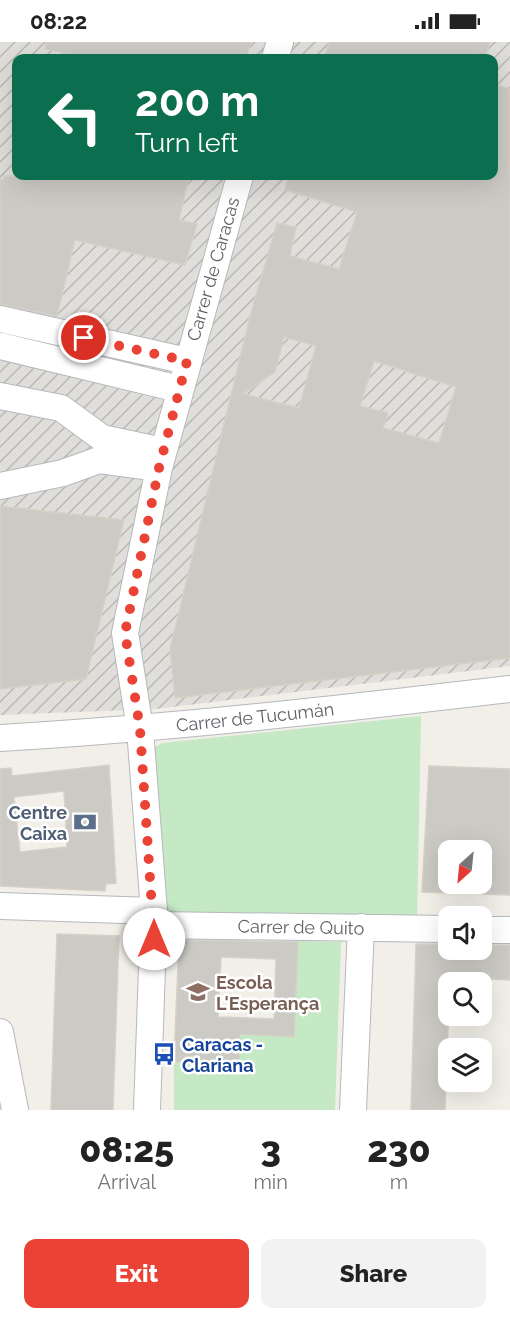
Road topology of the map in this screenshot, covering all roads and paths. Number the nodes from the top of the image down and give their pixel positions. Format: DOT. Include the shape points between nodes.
graph roads {
  1 [pos="239,180"];
  2 [pos="0,319"];
  3 [pos="0,346"];
  4 [pos="187,361"];
  5 [pos="180,390"];
  6 [pos="0,396"];
  7 [pos="100,449"];
  8 [pos="161,459"];
  9 [pos="0,486"];
  10 [pos="510,689"];
  11 [pos="140,729"];
  12 [pos="0,738"];
  13 [pos="0,906"];
  14 [pos="154,918"];
  15 [pos="361,927"];
  16 [pos="438,929"];
  17 [pos="492,930"];
  18 [pos="510,930"];
  19 [pos="0,1032"];
  20 [pos="15,1110"];
  21 [pos="147,1110"];
  22 [pos="353,1110"];
  1 -- 4 [label="street, Carrer de Caracas"];
  2 -- 4 [label="street"];
  3 -- 5 [label="street"];
  4 -- 5 [label="street, Carrer de Caracas"];
  5 -- 8 [label="street, Carrer de Caracas"];
  6 -- 7 [label="street" via="61,408"];
  7 -- 8 [label="street"];
  7 -- 9 [label="street" via="63,472"];
  8 -- 11 [label="street, Carrer de Caracas" via="125,633"];
  10 -- 11 [label="street, Carrer de Tucumán"];
  11 -- 12 [label="street, Carrer de Tucumán"];
  11 -- 14 [label="street, Carrer de Caracas"];
  13 -- 14 [label="street, Carrer de Quito"];
  14 -- 15 [label="street, Carrer de Quito"];
  14 -- 21 [label="street, Carrer de Caracas"];
  15 -- 16 [label="street, Carrer de Quito"];
  15 -- 22 [label="street"];
  17 -- 18 [label="street"];
  19 -- 20 [label="street"];
}
